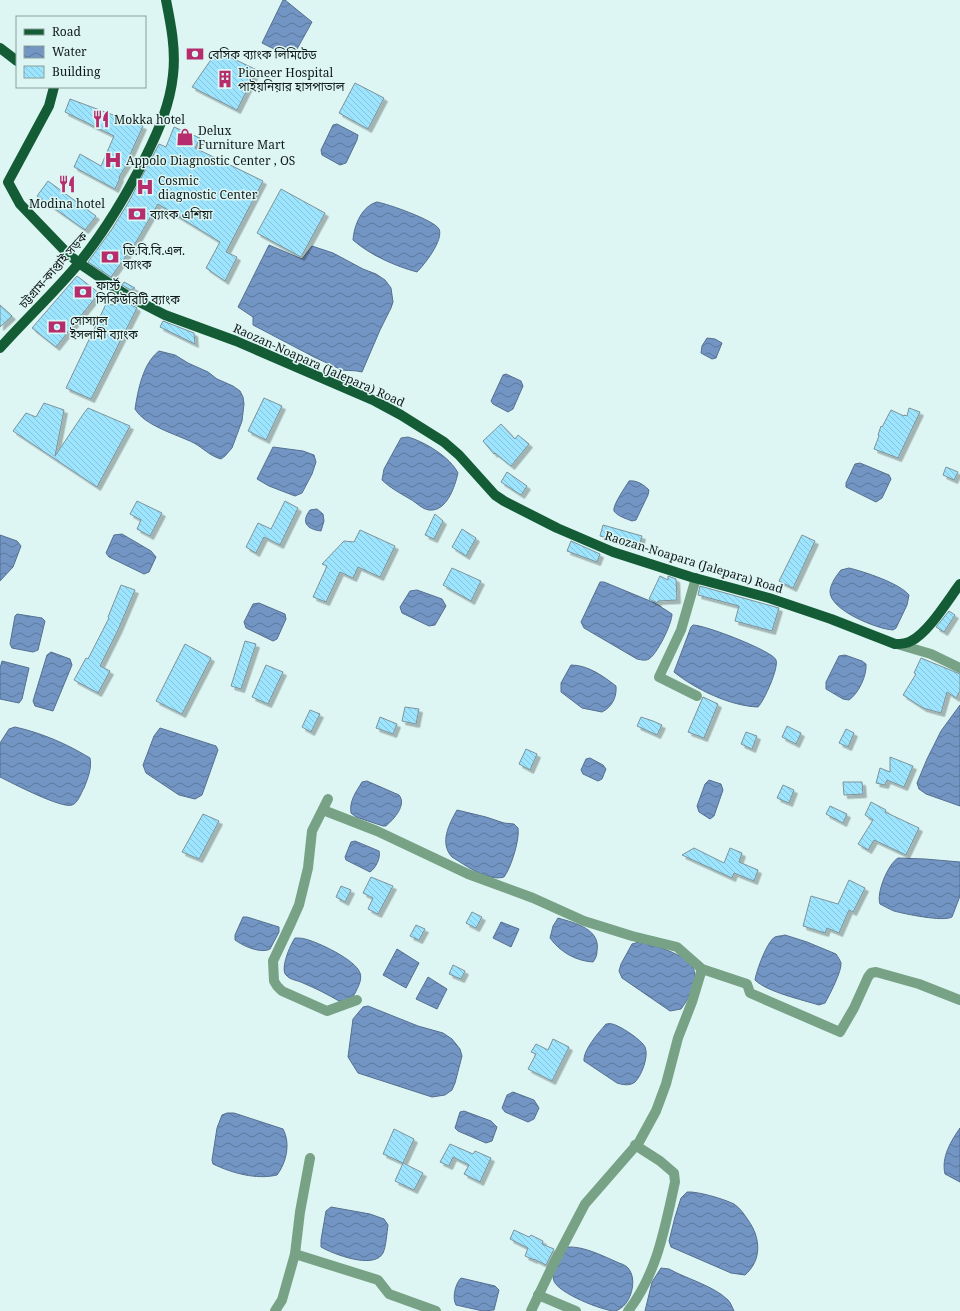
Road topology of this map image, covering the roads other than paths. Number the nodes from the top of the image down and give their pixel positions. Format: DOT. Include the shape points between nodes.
graph roads {
  1 [pos="166,0"];
  2 [pos="0,48"];
  3 [pos="16,59"];
  4 [pos="54,88"];
  5 [pos="79,263"];
  6 [pos="0,348"];
  7 [pos="696,578"];
  8 [pos="960,584"];
  9 [pos="895,644"];
  10 [pos="960,668"];
  11 [pos="697,696"];
  12 [pos="328,799"];
  13 [pos="323,810"];
  14 [pos="702,970"];
  15 [pos="357,1000"];
  16 [pos="960,1000"];
  17 [pos="636,1145"];
  18 [pos="310,1158"];
  19 [pos="295,1254"];
  20 [pos="538,1295"];
  21 [pos="275,1311"];
  22 [pos="436,1311"];
  23 [pos="531,1311"];
  24 [pos="576,1311"];
  25 [pos="628,1311"];
  1 -- 5 [label="main road, চট্টগ্রাম-কাপ্তাই সড়ক" via="174,58 165,112 153,142 120,205"];
  2 -- 3 [label="main road"];
  4 -- 5 [label="main road, Raozan-Noapara (Jalepara) Road" via="49,106 8,182 20,204"];
  5 -- 6 [label="main road, চট্টগ্রাম-কাপ্তাই সড়ক"];
  5 -- 7 [label="main road, Raozan-Noapara (Jalepara) Road" via="126,295 165,315 236,341 375,401 401,415 449,446 495,495 556,528 613,552"];
  7 -- 9 [label="main road, Raozan-Noapara (Jalepara) Road" via="769,598"];
  7 -- 11 [label="street" via="681,630 659,677"];
  8 -- 9 [label="main road" via="921,634 904,644"];
  9 -- 10 [label="street" via="931,654"];
  12 -- 13 [label="street"];
  13 -- 14 [label="street" via="377,831 468,874 533,898 584,921 678,947"];
  13 -- 15 [label="street" via="312,831 308,868 299,905 272,961 274,982 282,991 327,1011"];
  14 -- 16 [label="street" via="747,984 750,992 840,1032 871,973 876,972 919,984"];
  14 -- 17 [label="street" via="656,1111"];
  17 -- 20 [label="street" via="586,1204"];
  17 -- 25 [label="street" via="674,1172 675,1182 662,1242 650,1275"];
  18 -- 19 [label="street"];
  19 -- 21 [label="street" via="282,1300"];
  19 -- 22 [label="street" via="378,1280 389,1294"];
  20 -- 23 [label="street"];
  20 -- 24 [label="street"];
}
